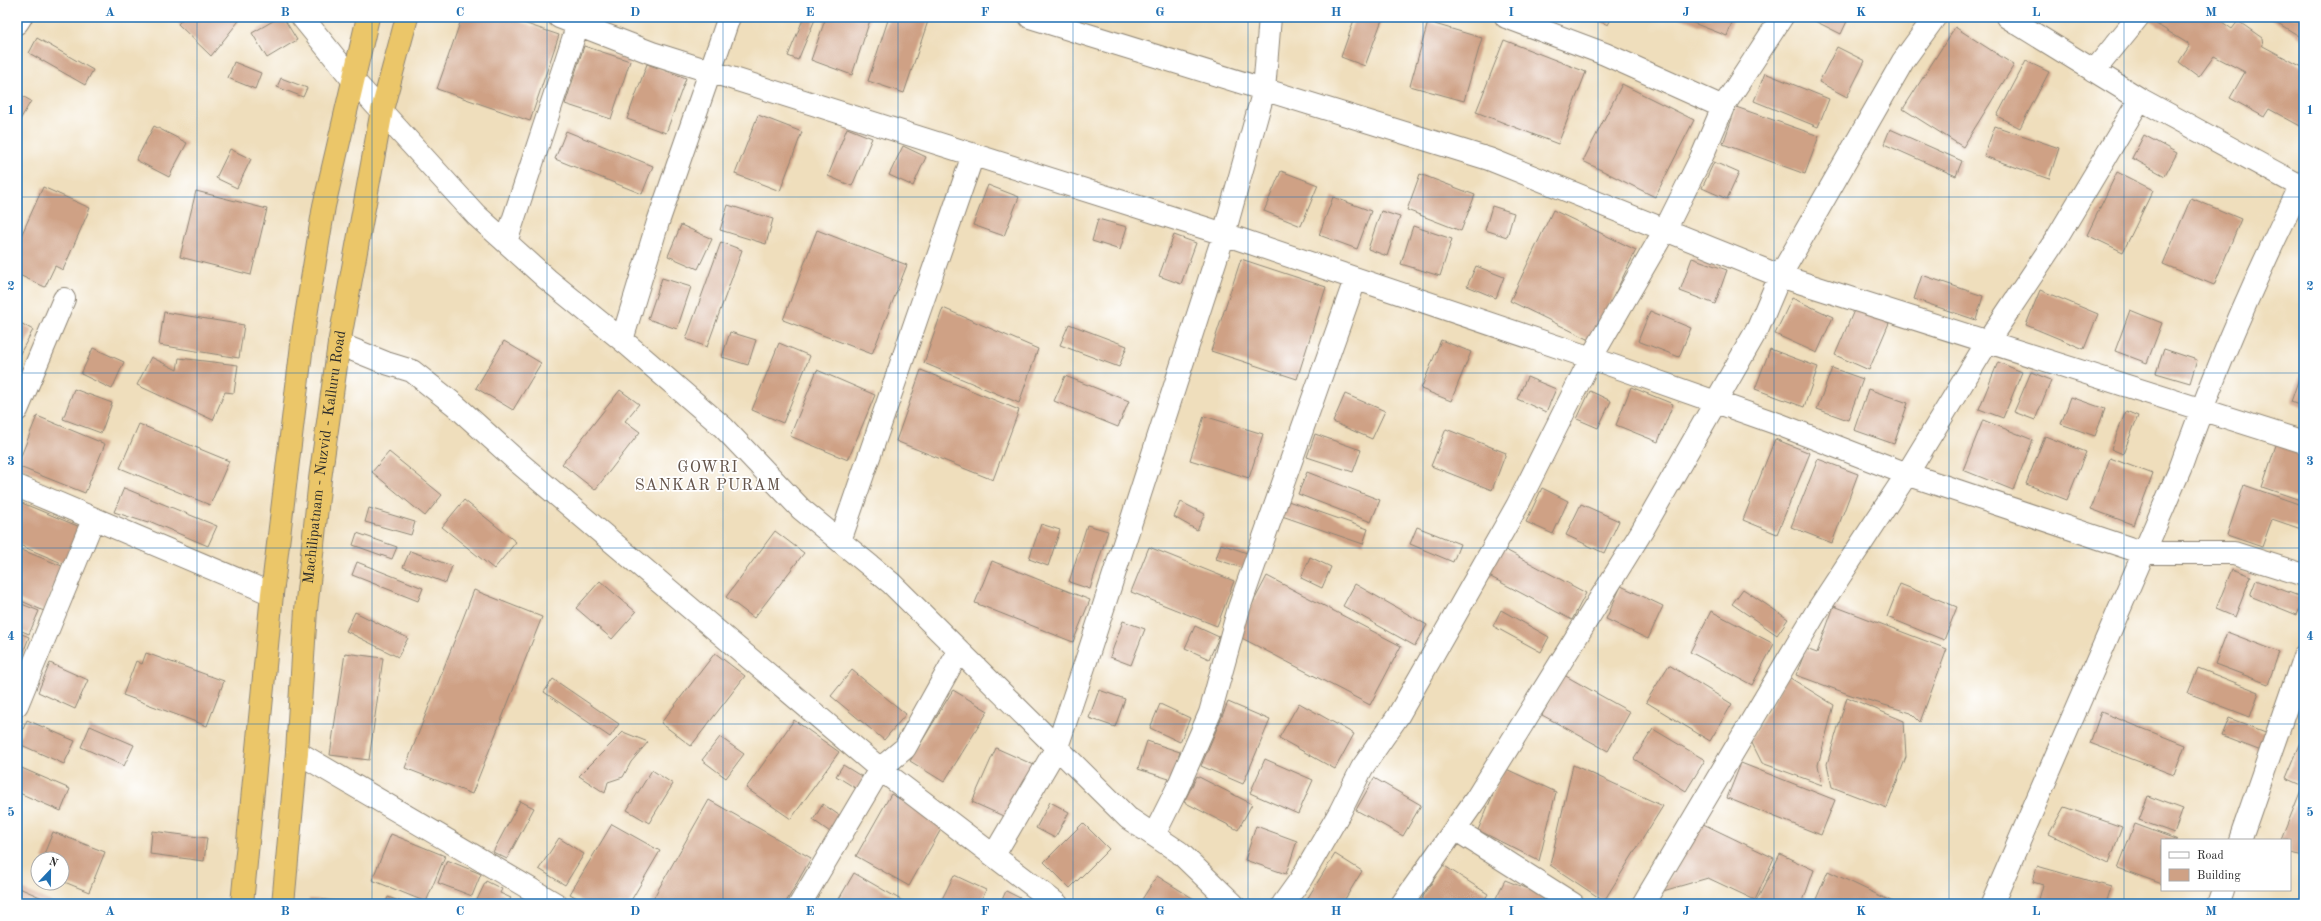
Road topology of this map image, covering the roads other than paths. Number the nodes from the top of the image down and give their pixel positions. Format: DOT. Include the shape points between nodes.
graph roads {
  1 [pos="21,17"];
  2 [pos="302,17"];
  3 [pos="368,17"];
  4 [pos="407,17"];
  5 [pos="729,17"];
  6 [pos="1030,17"];
  7 [pos="1270,17"];
  8 [pos="1506,17"];
  9 [pos="1782,17"];
  10 [pos="1935,17"];
  11 [pos="2007,17"];
  12 [pos="2138,17"];
  13 [pos="568,20"];
  14 [pos="17,23"];
  15 [pos="711,71"];
  16 [pos="2094,71"];
  17 [pos="353,80"];
  18 [pos="1264,90"];
  19 [pos="2140,99"];
  20 [pos="1723,108"];
  21 [pos="382,110"];
  22 [pos="973,155"];
  23 [pos="2302,187"];
  24 [pos="1665,230"];
  25 [pos="1224,234"];
  26 [pos="506,242"];
  27 [pos="1780,276"];
  28 [pos="1355,280"];
  29 [pos="64,299"];
  30 [pos="622,340"];
  31 [pos="1988,341"];
  32 [pos="339,344"];
  33 [pos="1590,358"];
  34 [pos="1716,402"];
  35 [pos="17,410"];
  36 [pos="2201,410"];
  37 [pos="2304,442"];
  38 [pos="1907,474"];
  39 [pos="17,486"];
  40 [pos="93,520"];
  41 [pos="840,541"];
  42 [pos="2144,553"];
  43 [pos="2304,575"];
  44 [pos="272,594"];
  45 [pos="959,651"];
  46 [pos="2304,656"];
  47 [pos="17,705"];
  48 [pos="1057,746"];
  49 [pos="298,752"];
  50 [pos="880,769"];
  51 [pos="1455,829"];
  52 [pos="1154,835"];
  53 [pos="2240,839"];
  54 [pos="994,855"];
  55 [pos="2223,891"];
  56 [pos="242,904"];
  57 [pos="283,904"];
  58 [pos="556,904"];
  59 [pos="800,904"];
  60 [pos="1057,904"];
  61 [pos="1233,904"];
  62 [pos="1283,904"];
  63 [pos="1402,904"];
  64 [pos="1573,904"];
  65 [pos="1643,904"];
  66 [pos="1992,904"];
  67 [pos="2218,904"];
  1 -- 14 [label="street"];
  2 -- 17 [label="street"];
  3 -- 17 [label="highway"];
  4 -- 21 [label="highway, Machilipatnam - Nuzvid - Kalluru Road"];
  5 -- 15 [label="street"];
  6 -- 18 [label="street"];
  7 -- 18 [label="street"];
  8 -- 20 [label="street" via="1606,54"];
  9 -- 20 [label="street"];
  10 -- 27 [label="street" via="1904,61"];
  11 -- 16 [label="street"];
  12 -- 16 [label="street"];
  13 -- 15 [label="street" via="652,53"];
  13 -- 26 [label="street"];
  15 -- 22 [label="street"];
  15 -- 30 [label="street" via="658,222"];
  16 -- 19 [label="street"];
  17 -- 21 [label="street"];
  17 -- 44 [label="highway" via="324,206 307,312"];
  18 -- 24 [label="street" via="1489,160"];
  18 -- 25 [label="street"];
  19 -- 23 [label="street"];
  19 -- 31 [label="street" via="2057,238"];
  20 -- 24 [label="street"];
  21 -- 26 [label="street" via="476,215"];
  21 -- 32 [label="highway, Machilipatnam - Nuzvid - Kalluru Road"];
  22 -- 25 [label="street"];
  22 -- 41 [label="street"];
  23 -- 36 [label="street" via="2272,243"];
  24 -- 27 [label="street"];
  24 -- 33 [label="street"];
  25 -- 28 [label="street"];
  25 -- 48 [label="street"];
  26 -- 30 [label="street"];
  27 -- 31 [label="street"];
  27 -- 34 [label="street" via="1758,328"];
  28 -- 33 [label="street"];
  28 -- 52 [label="street" via="1239,608 1210,713"];
  29 -- 35 [label="street"];
  30 -- 41 [label="street" via="723,427 801,509"];
  31 -- 36 [label="street"];
  31 -- 38 [label="street"];
  32 -- 49 [label="highway, Machilipatnam - Nuzvid - Kalluru Road" via="320,478 306,610"];
  32 -- 50 [label="street" via="412,371"];
  33 -- 34 [label="street"];
  33 -- 62 [label="street" via="1517,506 1398,716 1362,768 1301,879"];
  34 -- 38 [label="street"];
  34 -- 51 [label="street" via="1590,616"];
  36 -- 37 [label="street"];
  36 -- 42 [label="street" via="2180,469"];
  38 -- 42 [label="street"];
  38 -- 65 [label="street" via="1815,614"];
  39 -- 40 [label="street"];
  40 -- 44 [label="street"];
  40 -- 47 [label="street"];
  41 -- 45 [label="street" via="891,583"];
  42 -- 43 [label="street" via="2234,553"];
  42 -- 66 [label="street"];
  44 -- 56 [label="highway"];
  45 -- 48 [label="street"];
  45 -- 50 [label="street" via="905,748"];
  46 -- 53 [label="street"];
  48 -- 52 [label="street" via="1128,818"];
  48 -- 54 [label="street"];
  49 -- 57 [label="highway, Machilipatnam - Nuzvid - Kalluru Road"];
  49 -- 58 [label="street"];
  50 -- 54 [label="street"];
  50 -- 59 [label="street"];
  51 -- 63 [label="street"];
  51 -- 64 [label="street"];
  52 -- 61 [label="street" via="1179,852"];
  54 -- 60 [label="street"];
  55 -- 67 [label="street"];
}
